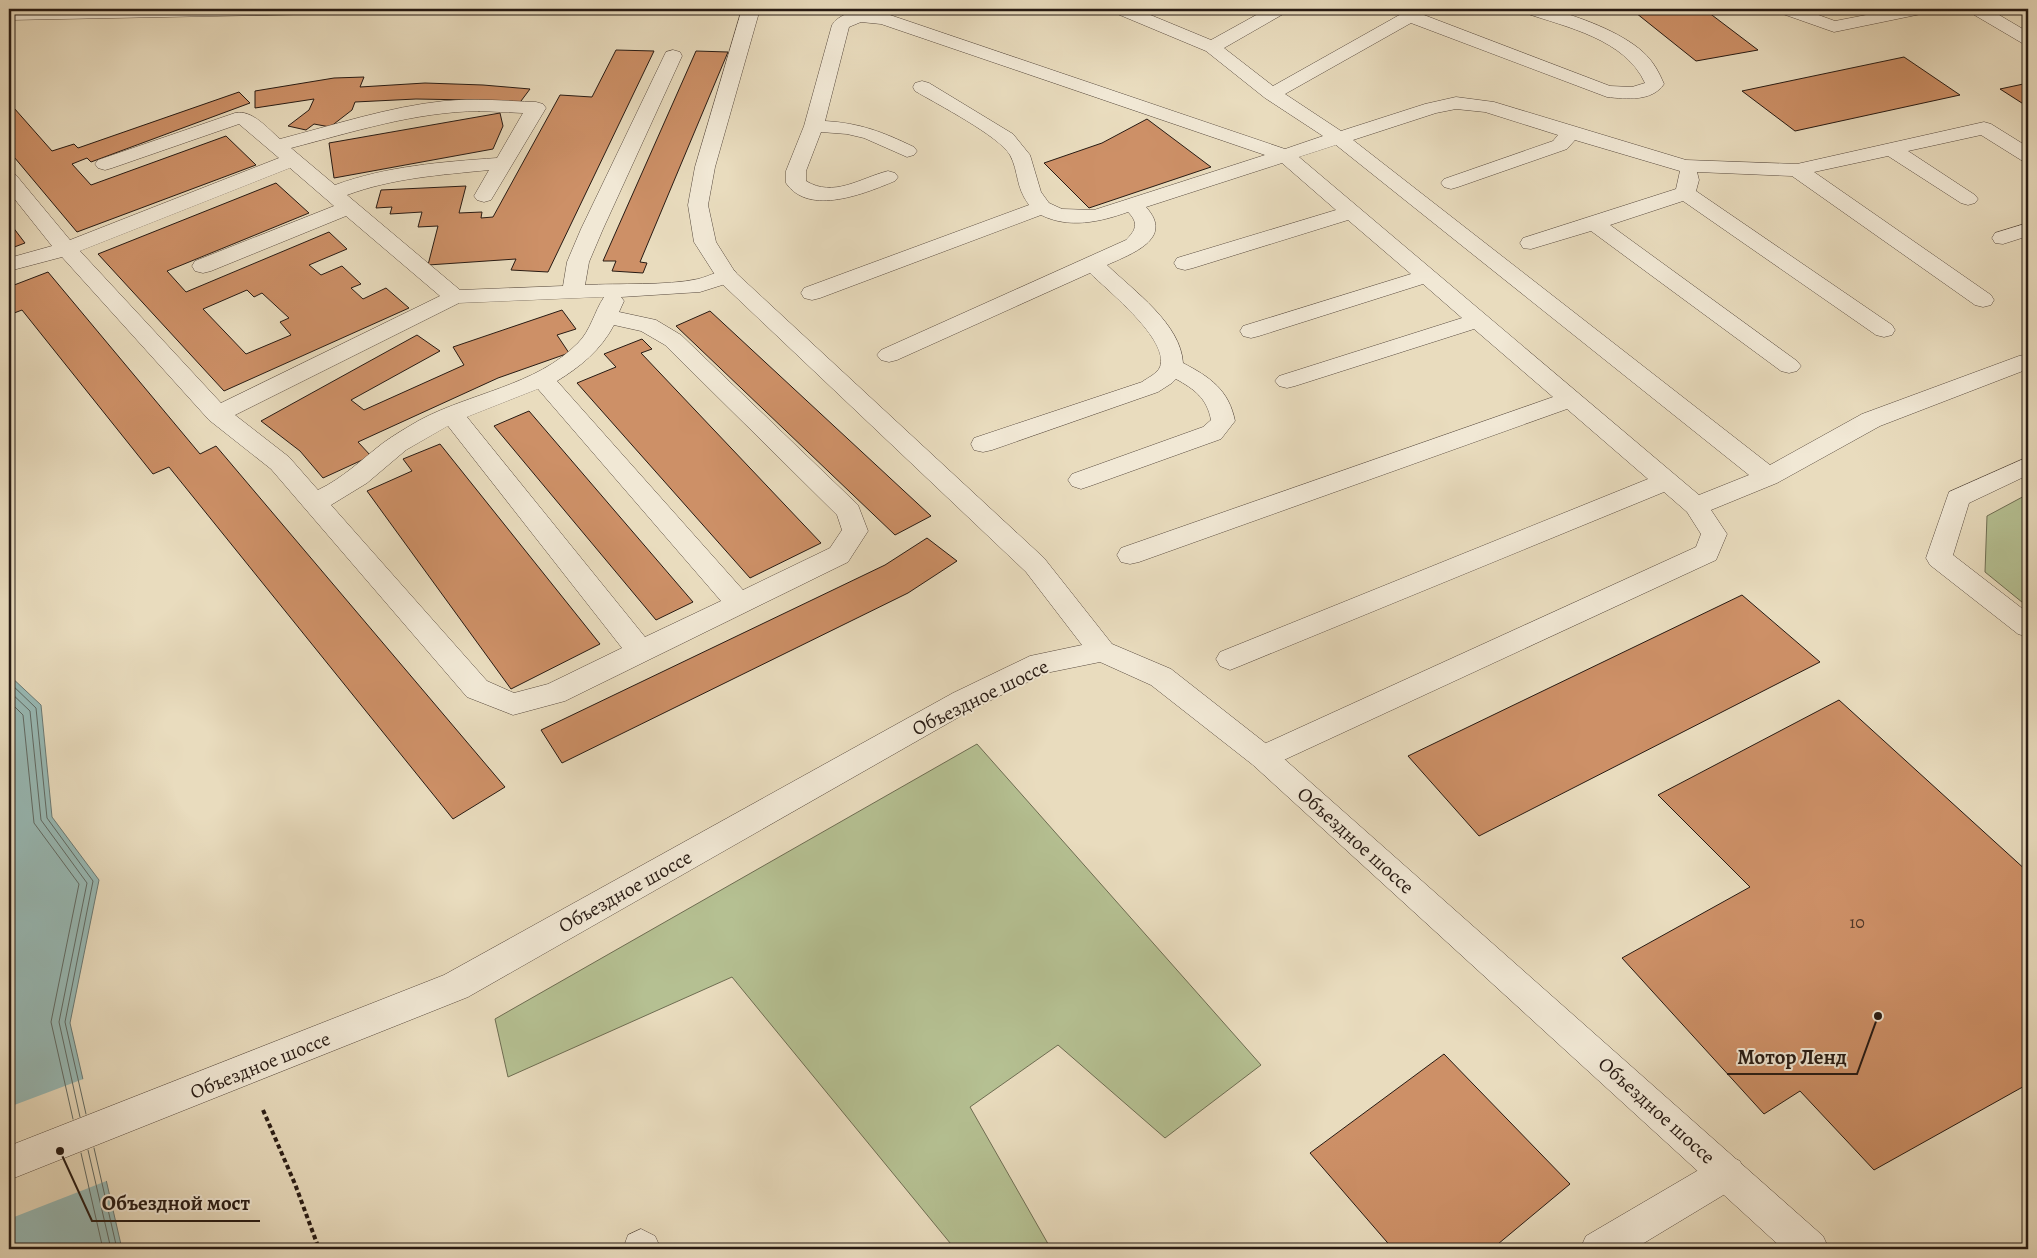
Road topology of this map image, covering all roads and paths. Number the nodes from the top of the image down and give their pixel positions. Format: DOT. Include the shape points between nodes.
graph roads {
  1 [pos="320,9"];
  2 [pos="750,9"];
  3 [pos="1279,9"];
  4 [pos="1530,9"];
  5 [pos="1786,9"];
  6 [pos="1921,9"];
  7 [pos="1977,9"];
  8 [pos="1133,11"];
  9 [pos="1415,13"];
  10 [pos="9,14"];
  11 [pos="2028,38"];
  12 [pos="1212,47"];
  13 [pos="673,56"];
  14 [pos="922,87"];
  15 [pos="1272,94"];
  16 [pos="814,126"];
  17 [pos="1571,132"];
  18 [pos="1339,138"];
  19 [pos="276,146"];
  20 [pos="1891,149"];
  21 [pos="907,151"];
  22 [pos="1286,156"];
  23 [pos="2028,156"];
  24 [pos="293,160"];
  25 [pos="504,163"];
  26 [pos="105,164"];
  27 [pos="1685,166"];
  28 [pos="1796,170"];
  29 [pos="888,177"];
  30 [pos="9,179"];
  31 [pos="1451,183"];
  32 [pos="332,192"];
  33 [pos="1685,193"];
  34 [pos="484,196"];
  35 [pos="1968,199"];
  36 [pos="1132,205"];
  37 [pos="348,207"];
  38 [pos="1042,208"];
  39 [pos="1351,212"];
  40 [pos="1593,224"];
  41 [pos="2028,229"];
  42 [pos="2003,238"];
  43 [pos="1531,244"];
  44 [pos="66,249"];
  45 [pos="1185,263"];
  46 [pos="1093,264"];
  47 [pos="9,265"];
  48 [pos="204,266"];
  49 [pos="727,276"];
  50 [pos="1426,276"];
  51 [pos="616,290"];
  52 [pos="573,292"];
  53 [pos="812,293"];
  54 [pos="455,296"];
  55 [pos="1983,300"];
  56 [pos="608,318"];
  57 [pos="1478,320"];
  58 [pos="1884,330"];
  59 [pos="1250,331"];
  60 [pos="889,355"];
  61 [pos="2027,361"];
  62 [pos="1789,366"];
  63 [pos="1172,367"];
  64 [pos="542,380"];
  65 [pos="1287,381"];
  66 [pos="1570,399"];
  67 [pos="218,414"];
  68 [pos="452,414"];
  69 [pos="982,444"];
  70 [pos="2028,466"];
  71 [pos="1768,477"];
  72 [pos="1081,480"];
  73 [pos="1667,481"];
  74 [pos="314,502"];
  75 [pos="1696,506"];
  76 [pos="1130,554"];
  77 [pos="740,603"];
  78 [pos="2028,627"];
  79 [pos="1102,651"];
  80 [pos="641,652"];
  81 [pos="1230,658"];
  82 [pos="1263,756"];
  83 [pos="246,1070"];
  84 [pos="9,1163"];
  85 [pos="1727,1173"];
  86 [pos="319,1249"];
  87 [pos="1599,1249"];
  88 [pos="1810,1249"];
  1 -- 10 [label="street"];
  2 -- 49 [label="street" via="704,167 698,205 705,242"];
  3 -- 12 [label="street"];
  4 -- 9 [label="street" via="1619,42 1638,57 1652,74 1655,84 1648,91 1630,94 1607,91"];
  5 -- 6 [label="street" via="1834,27"];
  7 -- 11 [label="street"];
  8 -- 12 [label="street"];
  9 -- 15 [label="street"];
  12 -- 15 [label="street"];
  13 -- 52 [label="street" via="578,262"];
  14 -- 38 [label="street" via="1006,138 1020,155 1031,193"];
  15 -- 18 [label="street"];
  16 -- 21 [label="street" via="847,128 871,134"];
  16 -- 22 [label="street" via="840,25 849,18 866,16 893,22"];
  16 -- 29 [label="street" via="796,171 796,183 806,191 826,196"];
  17 -- 18 [label="street" via="1488,106 1456,103"];
  17 -- 27 [label="street"];
  17 -- 31 [label="street" via="1560,145"];
  18 -- 22 [label="street"];
  18 -- 71 [label="street"];
  19 -- 24 [label="street"];
  19 -- 25 [label="street" via="397,115 445,107 536,108"];
  19 -- 26 [label="street" via="242,117"];
  20 -- 23 [label="street" via="1984,128"];
  20 -- 28 [label="street"];
  20 -- 35 [label="street"];
  22 -- 36 [label="street"];
  22 -- 39 [label="street"];
  24 -- 32 [label="street"];
  24 -- 44 [label="street"];
  25 -- 32 [label="street" via="424,170 371,179"];
  25 -- 34 [label="street"];
  27 -- 28 [label="street"];
  27 -- 33 [label="street" via="1689,180"];
  28 -- 55 [label="street"];
  30 -- 44 [label="street"];
  32 -- 37 [label="street"];
  33 -- 40 [label="street"];
  33 -- 58 [label="street"];
  36 -- 38 [label="street" via="1096,216 1058,215"];
  36 -- 46 [label="street" via="1143,215 1147,226 1143,236 1134,245"];
  37 -- 48 [label="street"];
  37 -- 54 [label="street"];
  38 -- 53 [label="street"];
  39 -- 45 [label="street"];
  39 -- 50 [label="street"];
  40 -- 43 [label="street"];
  40 -- 62 [label="street"];
  41 -- 42 [label="street"];
  44 -- 47 [label="street"];
  44 -- 67 [label="street"];
  46 -- 60 [label="street"];
  46 -- 63 [label="street" via="1161,330 1171,350"];
  49 -- 51 [label="street" via="700,284"];
  49 -- 79 [label="street" via="1035,566"];
  50 -- 57 [label="street"];
  50 -- 59 [label="street"];
  51 -- 52 [label="street"];
  51 -- 56 [label="street"];
  52 -- 54 [label="street"];
  54 -- 67 [label="street"];
  56 -- 64 [label="street" via="595,340 576,360"];
  56 -- 77 [label="street" via="648,325 672,340 849,511 855,531 839,554"];
  57 -- 65 [label="street"];
  57 -- 66 [label="street"];
  61 -- 71 [label="street" via="1871,420"];
  63 -- 69 [label="street" via="1164,378 1150,387"];
  63 -- 72 [label="street" via="1211,391 1222,406 1223,421 1212,433"];
  64 -- 68 [label="street"];
  64 -- 77 [label="street"];
  66 -- 73 [label="street"];
  66 -- 76 [label="street"];
  67 -- 74 [label="street" via="280,463"];
  68 -- 74 [label="street" via="403,441 351,482"];
  68 -- 80 [label="street"];
  70 -- 78 [label="street" via="1958,498 1939,558"];
  71 -- 75 [label="street"];
  73 -- 75 [label="street"];
  73 -- 81 [label="street"];
  74 -- 80 [label="street" via="477,689 513,704 555,693"];
  75 -- 82 [label="street" via="1714,534 1707,553"];
  77 -- 80 [label="street"];
  79 -- 82 [label="street, Объездное шоссе" via="1161,677"];
  79 -- 83 [label="street, Объездное шоссе" via="1040,664 963,701 456,986"];
  82 -- 85 [label="street, Объездное шоссе"];
  83 -- 84 [label="street, Объездное шоссе"];
  83 -- 86 [label="path"];
  85 -- 87 [label="street"];
  85 -- 88 [label="street, Объездное шоссе"];
}
